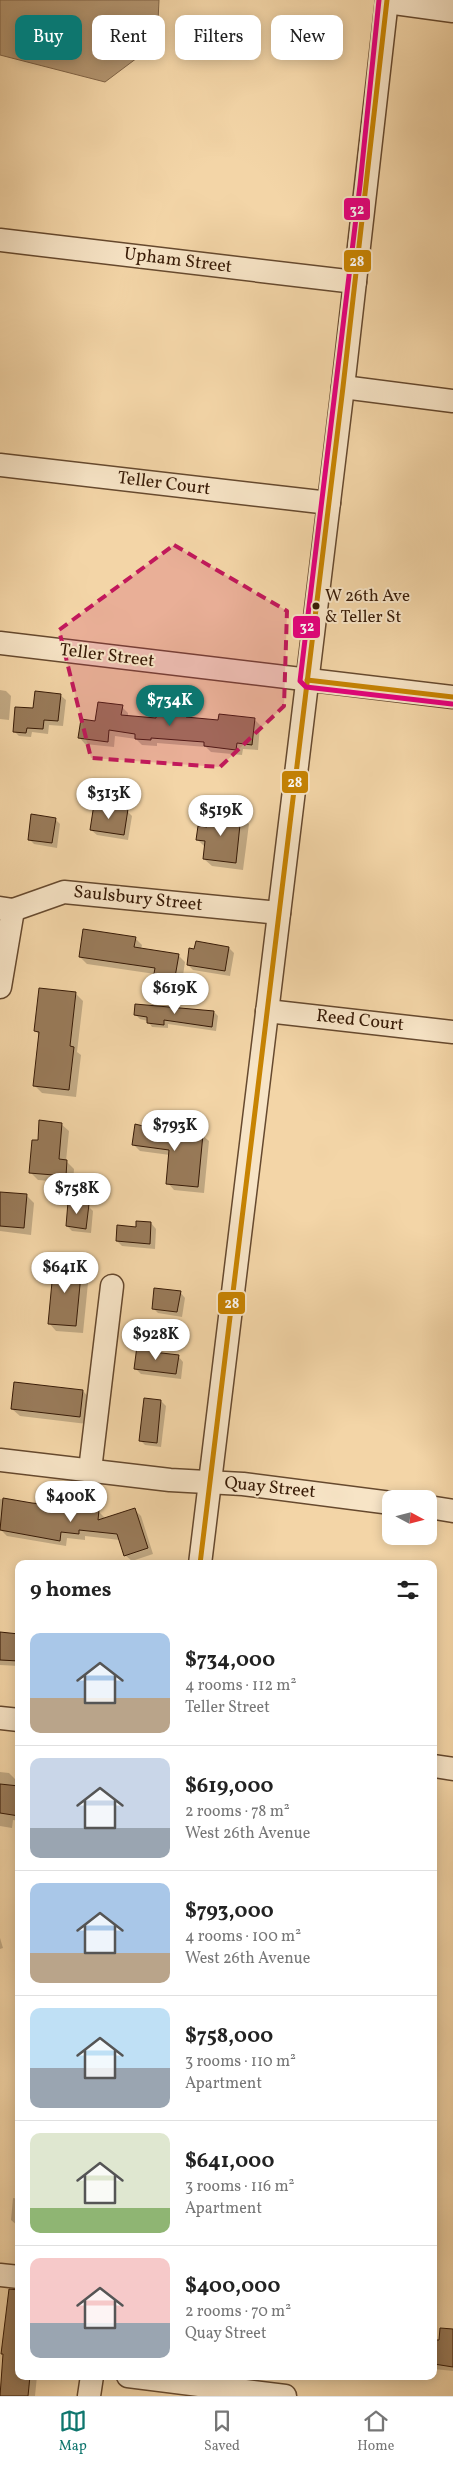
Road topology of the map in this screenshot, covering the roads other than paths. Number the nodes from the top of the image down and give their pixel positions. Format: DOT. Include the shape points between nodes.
graph roads {
  1 [pos="387,1"];
  2 [pos="452,7"];
  3 [pos="0,240"];
  4 [pos="355,282"];
  5 [pos="343,387"];
  6 [pos="453,401"];
  7 [pos="0,465"];
  8 [pos="329,503"];
  9 [pos="0,642"];
  10 [pos="307,680"];
  11 [pos="453,697"];
  12 [pos="6,909"];
  13 [pos="279,913"];
  14 [pos="0,987"];
  15 [pos="267,1011"];
  16 [pos="453,1032"];
  17 [pos="112,1286"];
  18 [pos="0,1460"];
  19 [pos="90,1470"];
  20 [pos="211,1482"];
  21 [pos="382,1502"];
  22 [pos="438,1509"];
  23 [pos="453,1510"];
  24 [pos="201,1560"];
  25 [pos="0,1718"];
  26 [pos="15,1720"];
  27 [pos="437,1766"];
  28 [pos="453,1769"];
  29 [pos="0,2275"];
  30 [pos="15,2277"];
  31 [pos="91,2380"];
  32 [pos="159,2380"];
  33 [pos="89,2396"];
  34 [pos="285,2396"];
  1 -- 2 [label="street"];
  1 -- 4 [label="street"];
  3 -- 4 [label="street, Upham Street"];
  4 -- 5 [label="street"];
  5 -- 6 [label="street"];
  5 -- 8 [label="street"];
  7 -- 8 [label="street, Teller Court"];
  8 -- 10 [label="street"];
  9 -- 10 [label="street, Teller Street"];
  10 -- 11 [label="street, Teller Street"];
  10 -- 13 [label="street"];
  12 -- 13 [label="street, Saulsbury Street" via="64,892"];
  12 -- 14 [label="street"];
  13 -- 15 [label="street"];
  15 -- 16 [label="street, Reed Court"];
  15 -- 20 [label="street"];
  17 -- 19 [label="street"];
  18 -- 19 [label="street, Quay Street"];
  19 -- 20 [label="street, Quay Street"];
  20 -- 21 [label="street, Quay Street"];
  20 -- 24 [label="street"];
  22 -- 23 [label="street"];
  25 -- 26 [label="street"];
  27 -- 28 [label="street"];
  29 -- 30 [label="street"];
  31 -- 33 [label="street"];
  32 -- 34 [label="street"];
}
